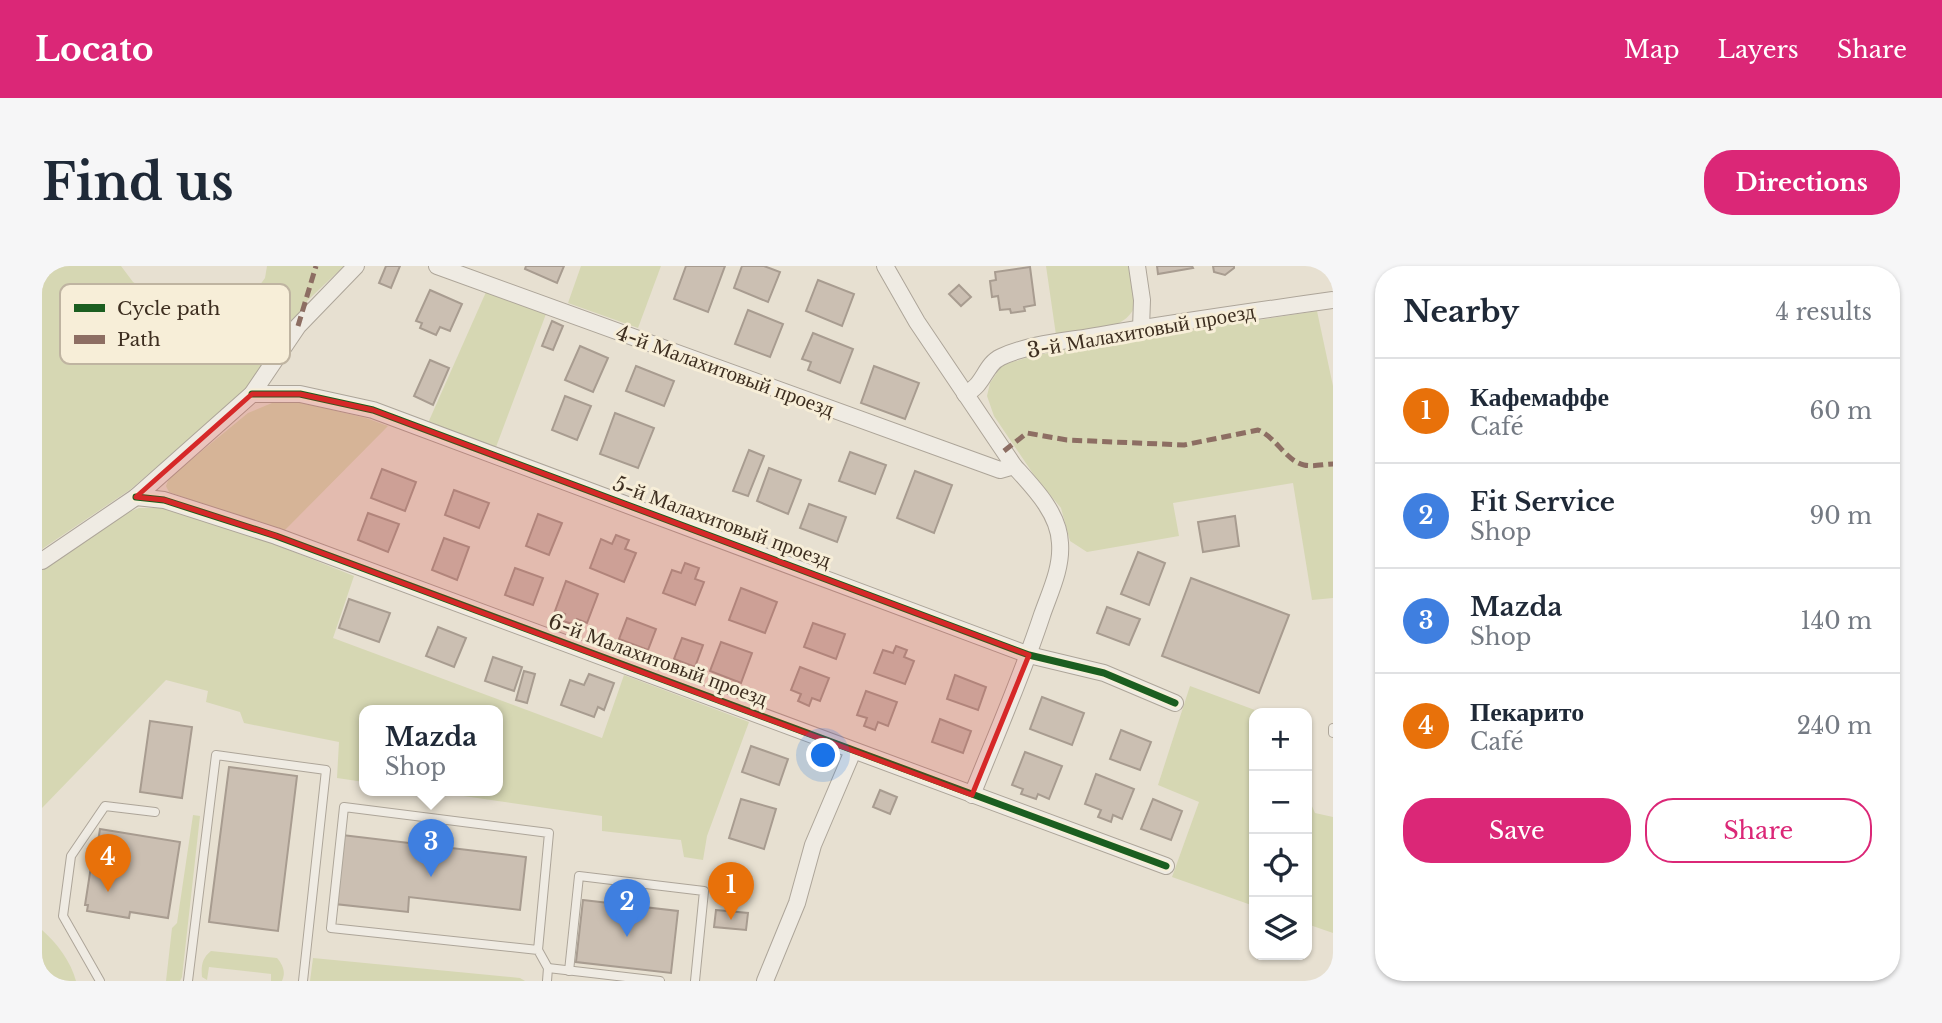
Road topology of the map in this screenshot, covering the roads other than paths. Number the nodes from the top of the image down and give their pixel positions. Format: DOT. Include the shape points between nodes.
graph roads {
  1 [pos="356,266"];
  2 [pos="438,266"];
  3 [pos="885,266"];
  4 [pos="1137,266"];
  5 [pos="1333,300"];
  6 [pos="1142,328"];
  7 [pos="290,338"];
  8 [pos="272,364"];
  9 [pos="252,394"];
  10 [pos="965,394"];
  11 [pos="1014,466"];
  12 [pos="136,497"];
  13 [pos="42,561"];
  14 [pos="1029,655"];
  15 [pos="1175,702"];
  16 [pos="853,751"];
  17 [pos="972,795"];
  18 [pos="155,812"];
  19 [pos="1166,866"];
  20 [pos="538,950"];
  21 [pos="548,968"];
  22 [pos="569,971"];
  23 [pos="100,981"];
  24 [pos="188,981"];
  25 [pos="303,981"];
  26 [pos="547,981"];
  27 [pos="660,981"];
  28 [pos="695,981"];
  29 [pos="765,981"];
  1 -- 7 [label="street"];
  2 -- 11 [label="street, 4-й Малахитовый проезд" via="1000,470"];
  3 -- 10 [label="street"];
  4 -- 6 [label="street"];
  5 -- 6 [label="street, 3-й Малахитовый проезд"];
  6 -- 10 [label="street, 3-й Малахитовый проезд" via="1037,346 999,358 977,388"];
  8 -- 9 [label="street"];
  9 -- 12 [label="street"];
  9 -- 14 [label="street, 5-й Малахитовый проезд" via="300,394 373,410"];
  10 -- 11 [label="street"];
  11 -- 14 [label="street" via="1051,513 1060,541 1059,566"];
  12 -- 13 [label="street"];
  12 -- 16 [label="street, 6-й Малахитовый проезд" via="164,500 276,536"];
  14 -- 15 [label="street, 5-й Малахитовый проезд" via="1104,673"];
  14 -- 17 [label="street"];
  16 -- 17 [label="street, 6-й Малахитовый проезд"];
  16 -- 29 [label="street" via="813,845 797,903"];
  17 -- 19 [label="street, 6-й Малахитовый проезд"];
  18 -- 23 [label="lane" via="105,806 71,856 63,916"];
  20 -- 20 [label="lane" via="549,833 344,807 331,928"];
  20 -- 21 [label="lane"];
  21 -- 22 [label="lane"];
  21 -- 26 [label="lane"];
  22 -- 27 [label="lane"];
  22 -- 28 [label="lane" via="579,876 704,891"];
  24 -- 25 [label="lane" via="216,755 326,770"];
}
